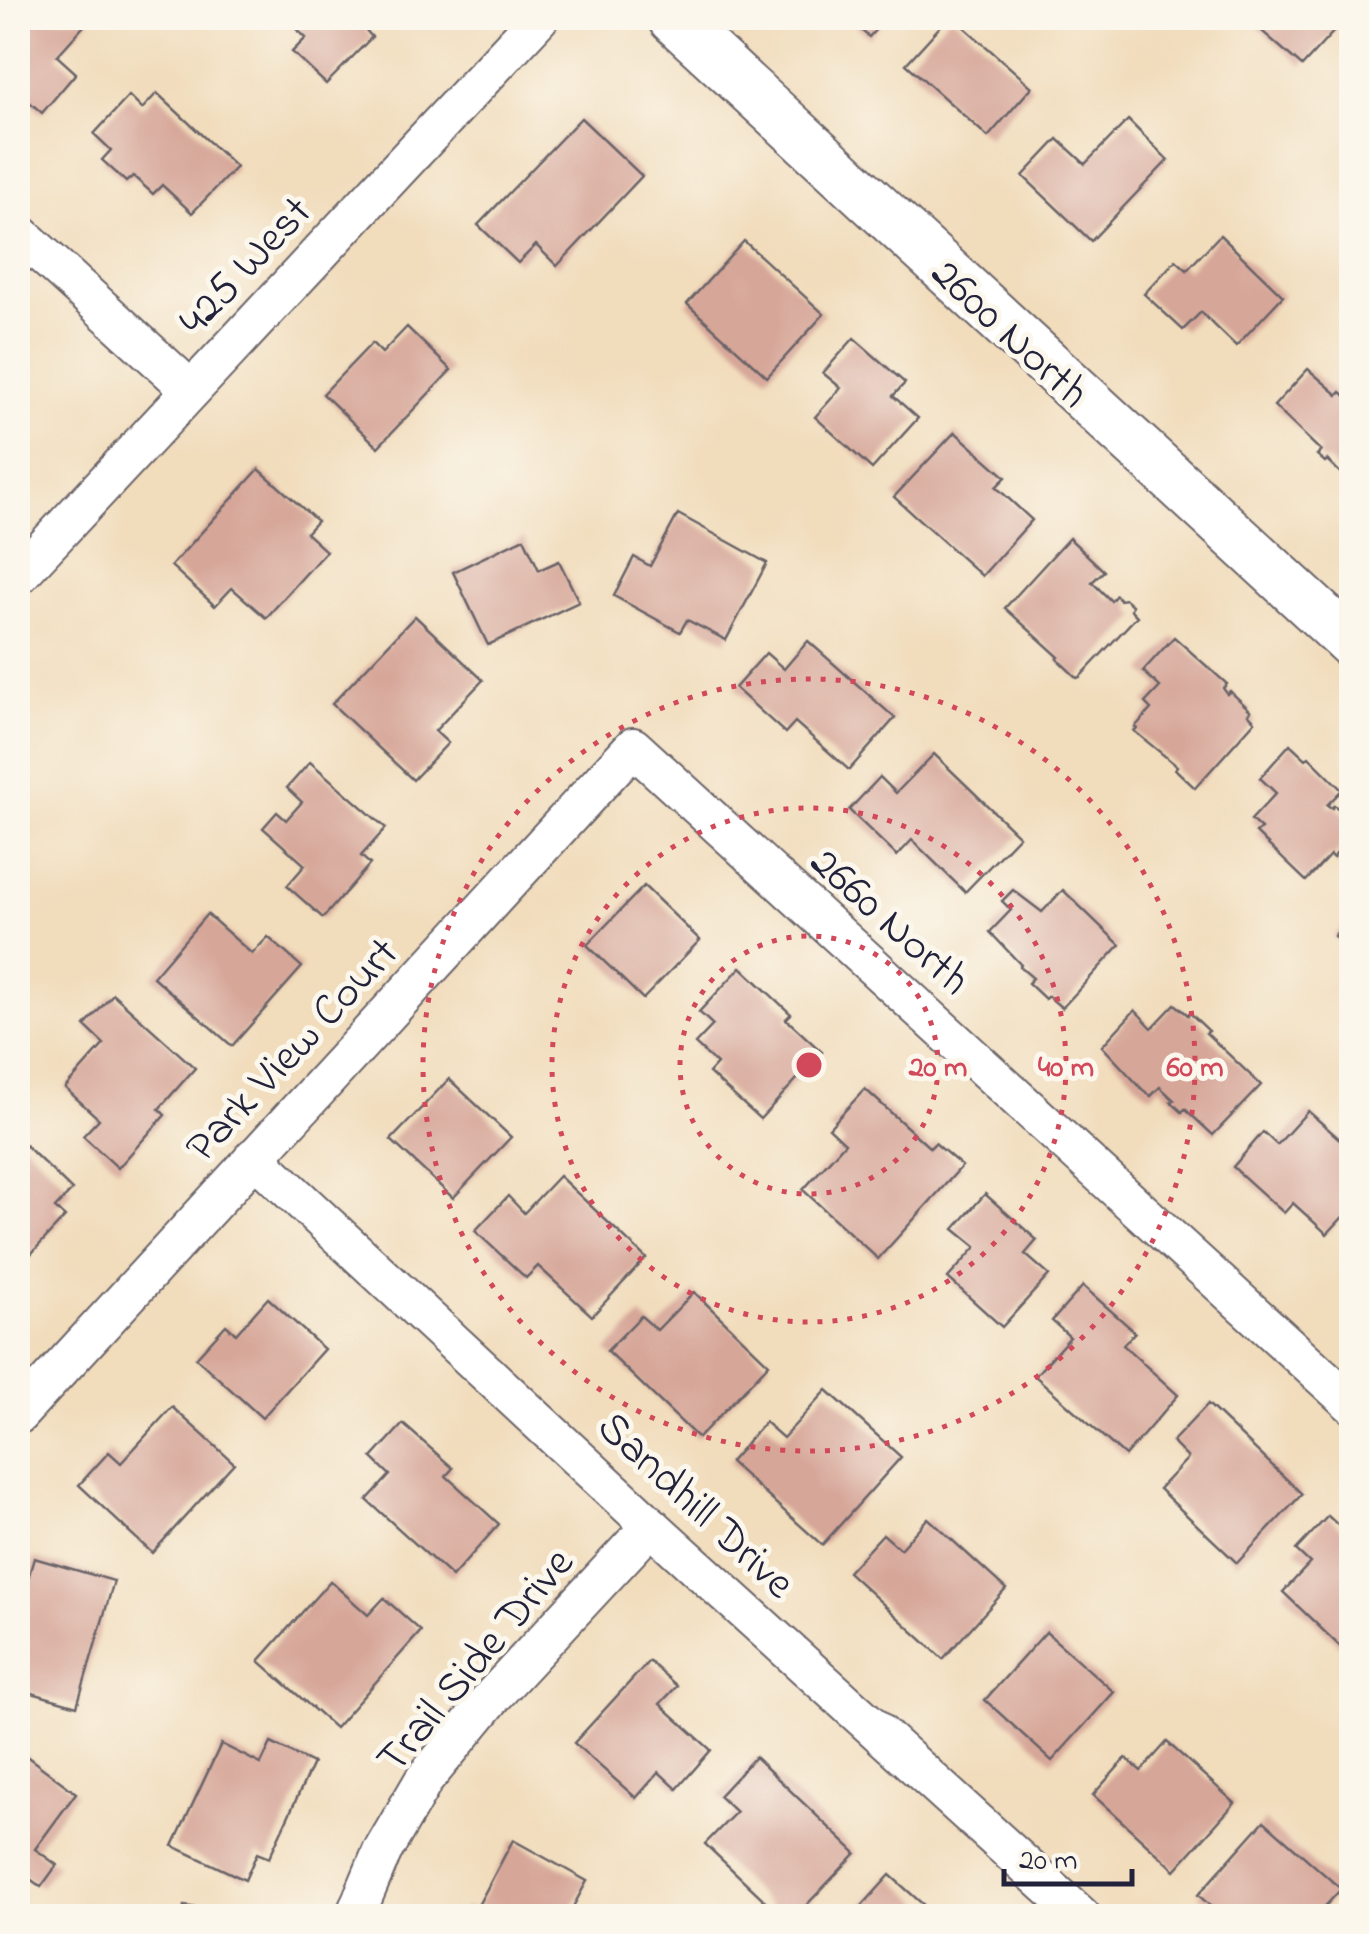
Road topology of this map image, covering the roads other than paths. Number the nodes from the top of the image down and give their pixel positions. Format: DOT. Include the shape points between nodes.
graph roads {
  1 [pos="539,18"];
  2 [pos="672,18"];
  3 [pos="18,232"];
  4 [pos="190,390"];
  5 [pos="18,576"];
  6 [pos="1352,644"];
  7 [pos="633,746"];
  8 [pos="254,1157"];
  9 [pos="1352,1404"];
  10 [pos="18,1415"];
  11 [pos="652,1526"];
  12 [pos="355,1916"];
  13 [pos="1081,1916"];
  1 -- 4 [label="street, 425 West"];
  2 -- 6 [label="street, 2600 North"];
  3 -- 4 [label="street"];
  4 -- 5 [label="street, 425 West"];
  7 -- 8 [label="street, Park View Court"];
  7 -- 9 [label="street, 2660 North"];
  8 -- 10 [label="street, Park View Court"];
  8 -- 11 [label="street, Sandhill Drive"];
  11 -- 12 [label="street, Trail Side Drive" via="424,1780"];
  11 -- 13 [label="street, Sandhill Drive"];
}
